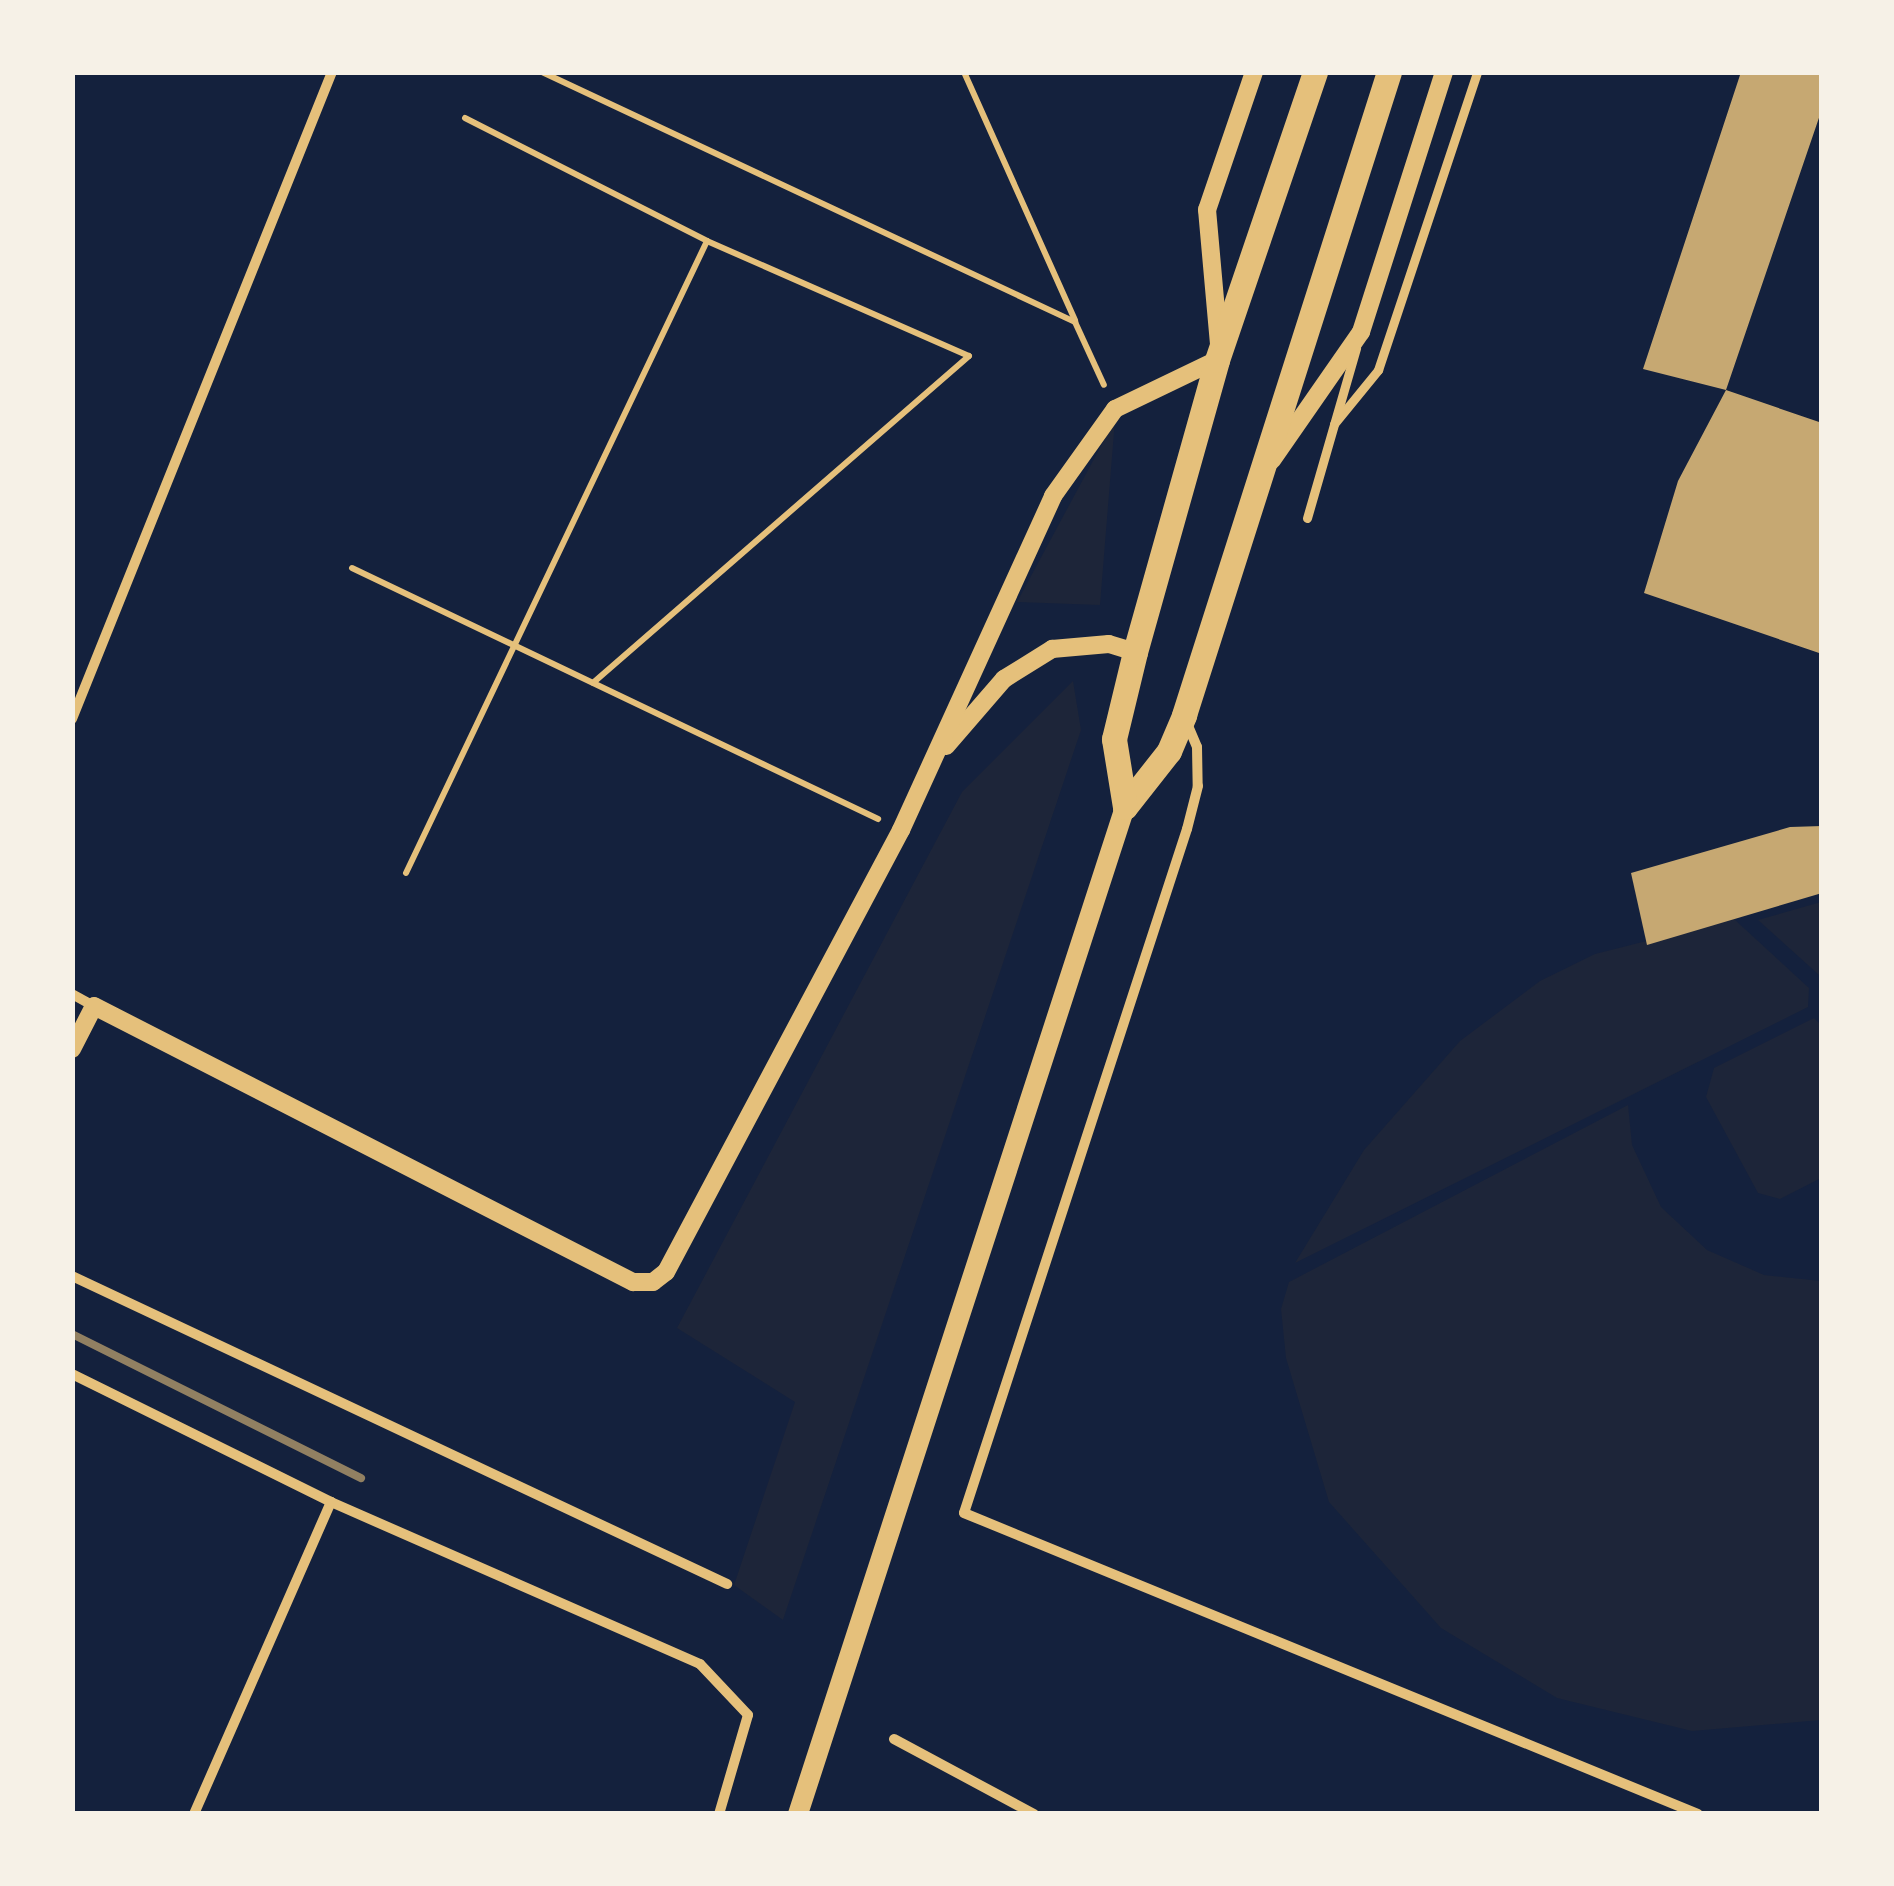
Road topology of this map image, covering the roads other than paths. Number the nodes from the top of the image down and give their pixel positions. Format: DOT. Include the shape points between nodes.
graph roads {
  1 [pos="332,72"];
  2 [pos="1254,72"];
  3 [pos="1315,72"];
  4 [pos="1389,72"];
  5 [pos="1444,72"];
  6 [pos="1477,72"];
  7 [pos="1361,332"];
  8 [pos="1218,355"];
  9 [pos="1334,424"];
  10 [pos="1260,477"];
  11 [pos="1307,518"];
  12 [pos="1136,652"];
  13 [pos="1184,716"];
  14 [pos="72,719"];
  15 [pos="932,761"];
  16 [pos="1126,806"];
  17 [pos="72,994"];
  18 [pos="94,1006"];
  19 [pos="72,1049"];
  20 [pos="72,1276"];
  21 [pos="72,1374"];
  22 [pos="331,1502"];
  23 [pos="727,1584"];
  24 [pos="894,1740"];
  25 [pos="194,1814"];
  26 [pos="718,1814"];
  27 [pos="798,1814"];
  28 [pos="1034,1814"];
  29 [pos="1698,1814"];
  1 -- 14 [label="street"];
  2 -- 8 [label="street" via="1207,210"];
  3 -- 8 [label="main road"];
  4 -- 10 [label="main road"];
  5 -- 7 [label="street"];
  6 -- 9 [label="street" via="1378,370"];
  7 -- 9 [label="street"];
  7 -- 10 [label="street"];
  8 -- 12 [label="main road"];
  8 -- 15 [label="street" via="1115,409 1053,496"];
  9 -- 11 [label="street"];
  10 -- 13 [label="main road"];
  12 -- 15 [label="street" via="1109,644 1052,649 1004,680"];
  12 -- 16 [label="main road" via="1114,738"];
  13 -- 16 [label="main road" via="1169,750"];
  13 -- 29 [label="street" via="1197,748 1198,786 1187,829 964,1513"];
  15 -- 18 [label="street" via="666,1272 652,1282 632,1282"];
  16 -- 27 [label="main road"];
  17 -- 18 [label="street"];
  18 -- 19 [label="street"];
  20 -- 23 [label="street"];
  21 -- 22 [label="street"];
  22 -- 25 [label="street"];
  22 -- 26 [label="street" via="700,1664 748,1715"];
  24 -- 28 [label="street"];
}
